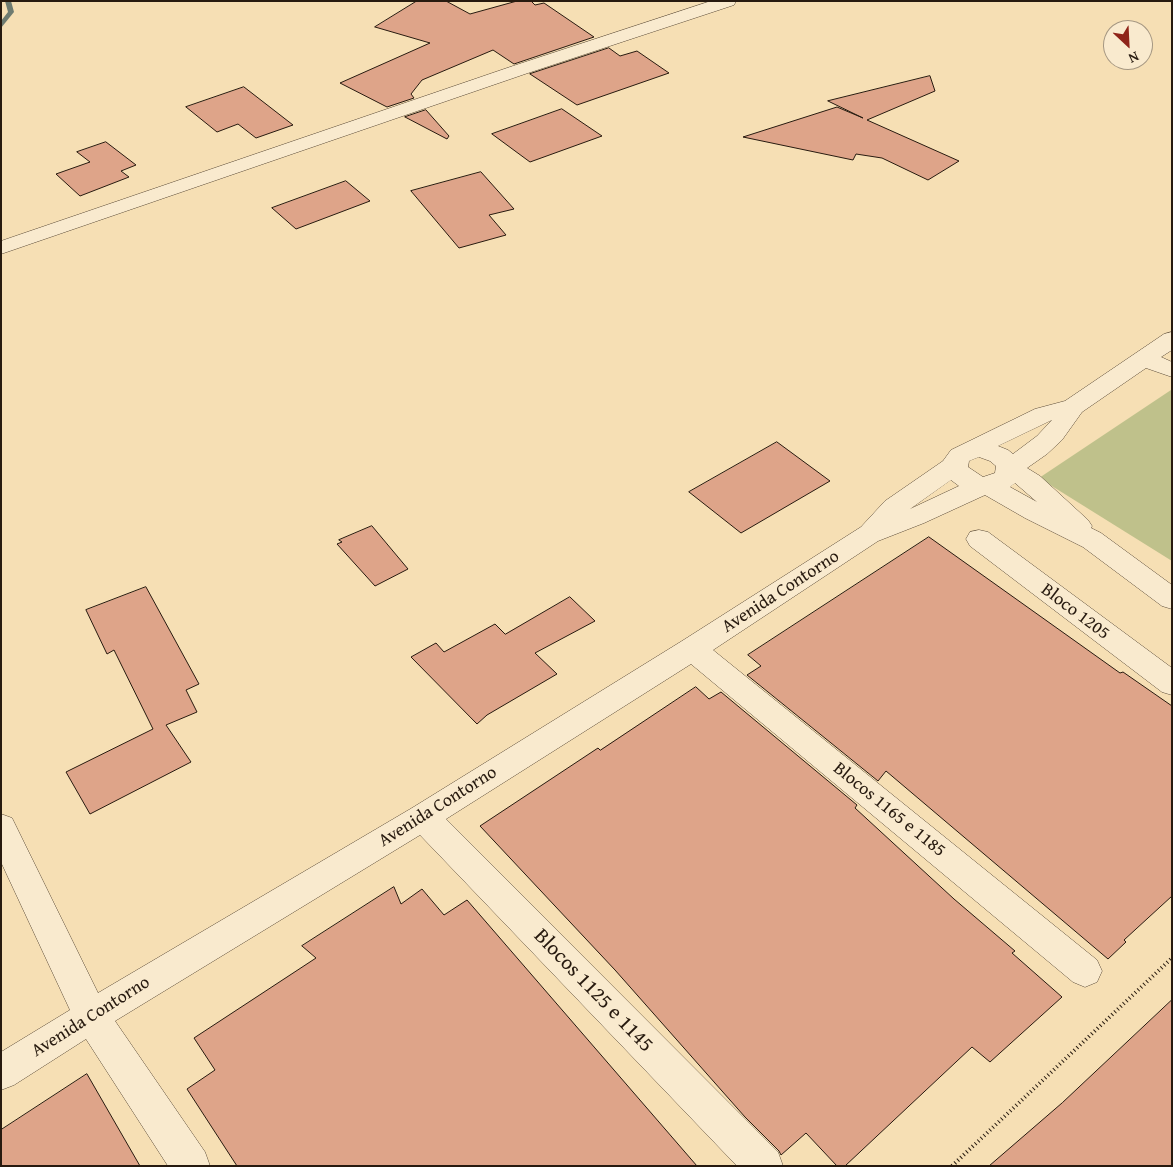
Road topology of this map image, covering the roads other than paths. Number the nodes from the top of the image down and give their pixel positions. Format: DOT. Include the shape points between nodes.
graph roads {
  1 [pos="728,1"];
  2 [pos="1,248"];
  3 [pos="1172,340"];
  4 [pos="1144,359"];
  5 [pos="1172,370"];
  6 [pos="1073,407"];
  7 [pos="962,457"];
  8 [pos="1010,468"];
  9 [pos="986,485"];
  10 [pos="870,534"];
  11 [pos="979,539"];
  12 [pos="1092,540"];
  13 [pos="1172,599"];
  14 [pos="692,649"];
  15 [pos="1172,684"];
  16 [pos="423,817"];
  17 [pos="1,827"];
  18 [pos="1085,970"];
  19 [pos="91,1016"];
  20 [pos="1,1073"];
  21 [pos="191,1166"];
  22 [pos="764,1166"];
  1 -- 2 [label="street"];
  3 -- 4 [label="street, Avenida Contorno"];
  4 -- 5 [label="street"];
  4 -- 6 [label="street, Avenida Contorno"];
  6 -- 7 [label="street, Avenida Contorno" via="1044,414 1019,425"];
  6 -- 8 [label="street, Avenida Contorno" via="1047,441"];
  7 -- 8 [label="street" via="980,449 999,455"];
  7 -- 9 [label="street" via="957,472 964,478"];
  7 -- 10 [label="street, Avenida Contorno" via="894,507"];
  8 -- 9 [label="street" via="1005,481"];
  8 -- 12 [label="street" via="1053,500"];
  9 -- 10 [label="street, Avenida Contorno"];
  9 -- 12 [label="street"];
  10 -- 14 [label="street, Avenida Contorno"];
  11 -- 15 [label="street, Bloco 1205"];
  12 -- 13 [label="street"];
  14 -- 16 [label="street, Avenida Contorno"];
  14 -- 18 [label="street, Blocos 1165 e 1185"];
  16 -- 19 [label="street, Avenida Contorno"];
  16 -- 22 [label="street, Blocos 1125 e 1145"];
  17 -- 19 [label="street"];
  19 -- 20 [label="street, Avenida Contorno"];
  19 -- 21 [label="street"];
}
